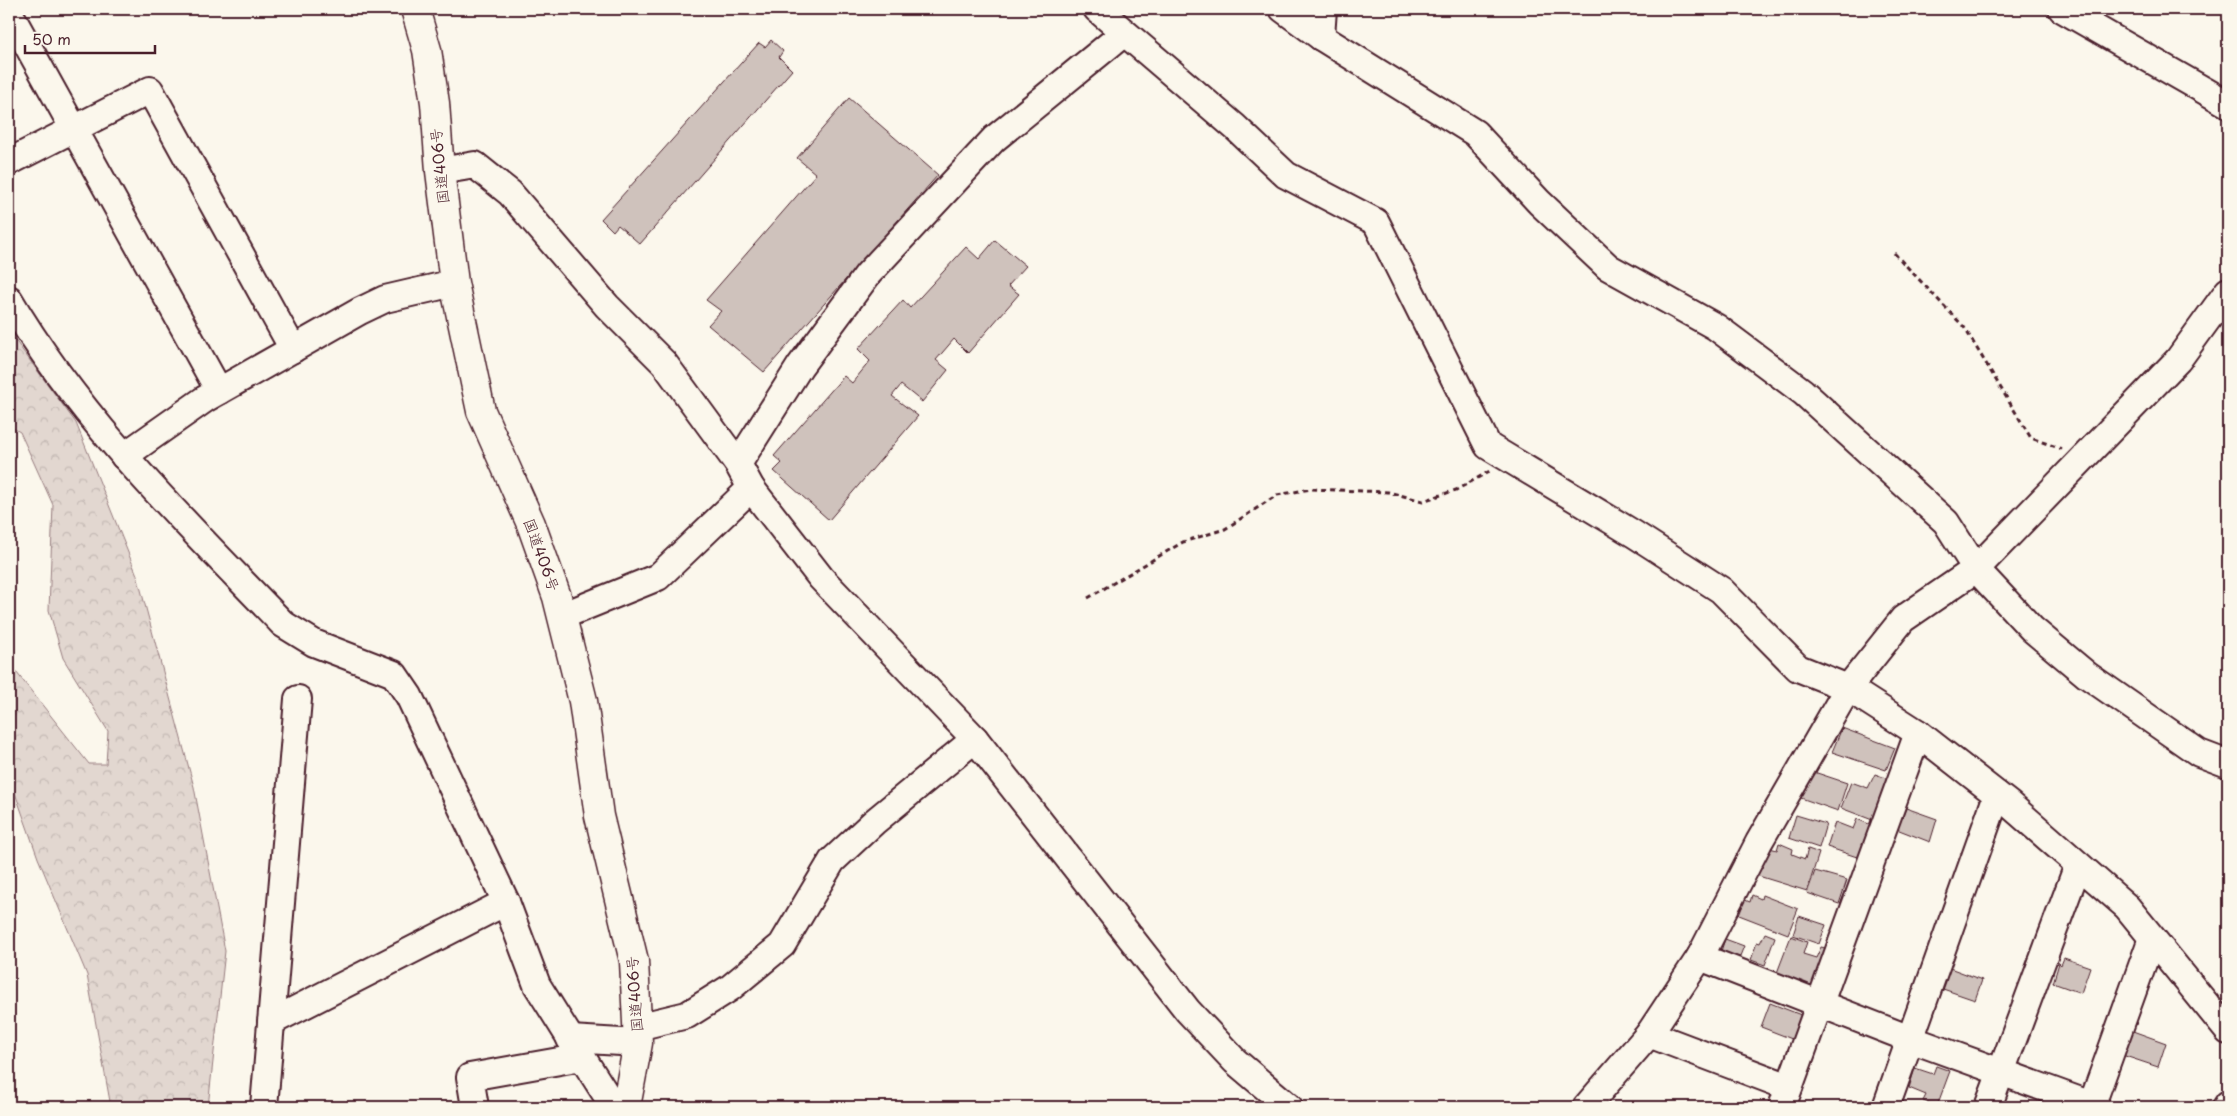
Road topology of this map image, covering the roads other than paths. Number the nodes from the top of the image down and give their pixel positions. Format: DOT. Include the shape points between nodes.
graph roads {
  1 [pos="415,9"];
  2 [pos="1096,9"];
  3 [pos="1283,9"];
  4 [pos="1322,9"];
  5 [pos="2062,9"];
  6 [pos="9,12"];
  7 [pos="1124,34"];
  8 [pos="1321,37"];
  9 [pos="2228,104"];
  10 [pos="74,129"];
  11 [pos="9,162"];
  12 [pos="440,171"];
  13 [pos="454,283"];
  14 [pos="2228,291"];
  15 [pos="9,299"];
  16 [pos="293,349"];
  17 [pos="219,391"];
  18 [pos="124,456"];
  19 [pos="738,464"];
  20 [pos="751,488"];
  21 [pos="1976,569"];
  22 [pos="562,616"];
  23 [pos="1848,688"];
  24 [pos="298,699"];
  25 [pos="1918,733"];
  26 [pos="975,739"];
  27 [pos="2228,764"];
  28 [pos="1997,794"];
  29 [pos="2078,865"];
  30 [pos="506,902"];
  31 [pos="2152,938"];
  32 [pos="1700,958"];
  33 [pos="1820,1005"];
  34 [pos="271,1022"];
  35 [pos="2228,1031"];
  36 [pos="1649,1034"];
  37 [pos="638,1035"];
  38 [pos="1910,1039"];
  39 [pos="576,1048"];
  40 [pos="2001,1073"];
  41 [pos="1786,1097"];
  42 [pos="2228,1104"];
  43 [pos="264,1107"];
  44 [pos="475,1107"];
  45 [pos="614,1107"];
  46 [pos="626,1107"];
  47 [pos="1289,1107"];
  48 [pos="1586,1107"];
  49 [pos="1886,1107"];
  50 [pos="1988,1107"];
  51 [pos="2093,1107"];
  52 [pos="2226,1107"];
  1 -- 12 [label="highway, 国道406号" via="427,50"];
  2 -- 7 [label="street"];
  3 -- 8 [label="street"];
  4 -- 8 [label="street"];
  5 -- 9 [label="street"];
  6 -- 10 [label="street"];
  7 -- 19 [label="street" via="994,139 868,274 800,366"];
  7 -- 23 [label="street" via="1286,175 1376,222 1488,446 1721,590 1798,668"];
  8 -- 21 [label="street" via="1475,133 1540,202 1608,266 1716,327 1803,392 1946,522"];
  10 -- 11 [label="street"];
  10 -- 16 [label="street" via="150,90"];
  10 -- 17 [label="street"];
  12 -- 13 [label="highway, 国道406号"];
  12 -- 19 [label="street" via="475,165 510,193 607,306 664,363"];
  13 -- 16 [label="street" via="385,299"];
  13 -- 22 [label="highway, 国道406号" via="480,411 531,524"];
  14 -- 21 [label="street" via="2178,360"];
  15 -- 18 [label="street" via="32,338"];
  16 -- 17 [label="street"];
  17 -- 18 [label="street"];
  18 -- 30 [label="street" via="283,624 314,643 394,674 409,696"];
  19 -- 20 [label="street"];
  20 -- 22 [label="street" via="658,577"];
  20 -- 26 [label="street" via="821,578"];
  21 -- 23 [label="street" via="1903,619"];
  21 -- 27 [label="street" via="2032,630 2087,675 2199,753"];
  22 -- 37 [label="highway, 国道406号" via="583,701 599,816 634,961"];
  23 -- 25 [label="street"];
  23 -- 32 [label="street" via="1759,842"];
  24 -- 34 [label="street"];
  25 -- 28 [label="street"];
  25 -- 33 [label="street"];
  26 -- 37 [label="street" via="832,861 782,945 730,988 687,1015"];
  26 -- 47 [label="street" via="1188,1011 1235,1061"];
  28 -- 29 [label="street"];
  28 -- 38 [label="street"];
  29 -- 31 [label="street" via="2127,907"];
  29 -- 40 [label="street"];
  30 -- 34 [label="street"];
  30 -- 39 [label="street" via="537,985"];
  31 -- 35 [label="street"];
  31 -- 51 [label="street"];
  32 -- 33 [label="street"];
  32 -- 36 [label="street"];
  33 -- 38 [label="street"];
  33 -- 41 [label="street"];
  34 -- 43 [label="street"];
  36 -- 41 [label="street"];
  36 -- 48 [label="street"];
  37 -- 39 [label="street"];
  37 -- 46 [label="highway, 国道406号"];
  38 -- 40 [label="street"];
  38 -- 49 [label="street"];
  39 -- 44 [label="street" via="470,1077"];
  39 -- 45 [label="street"];
  40 -- 50 [label="street"];
  40 -- 51 [label="street"];
  42 -- 52 [label="street"];
}
